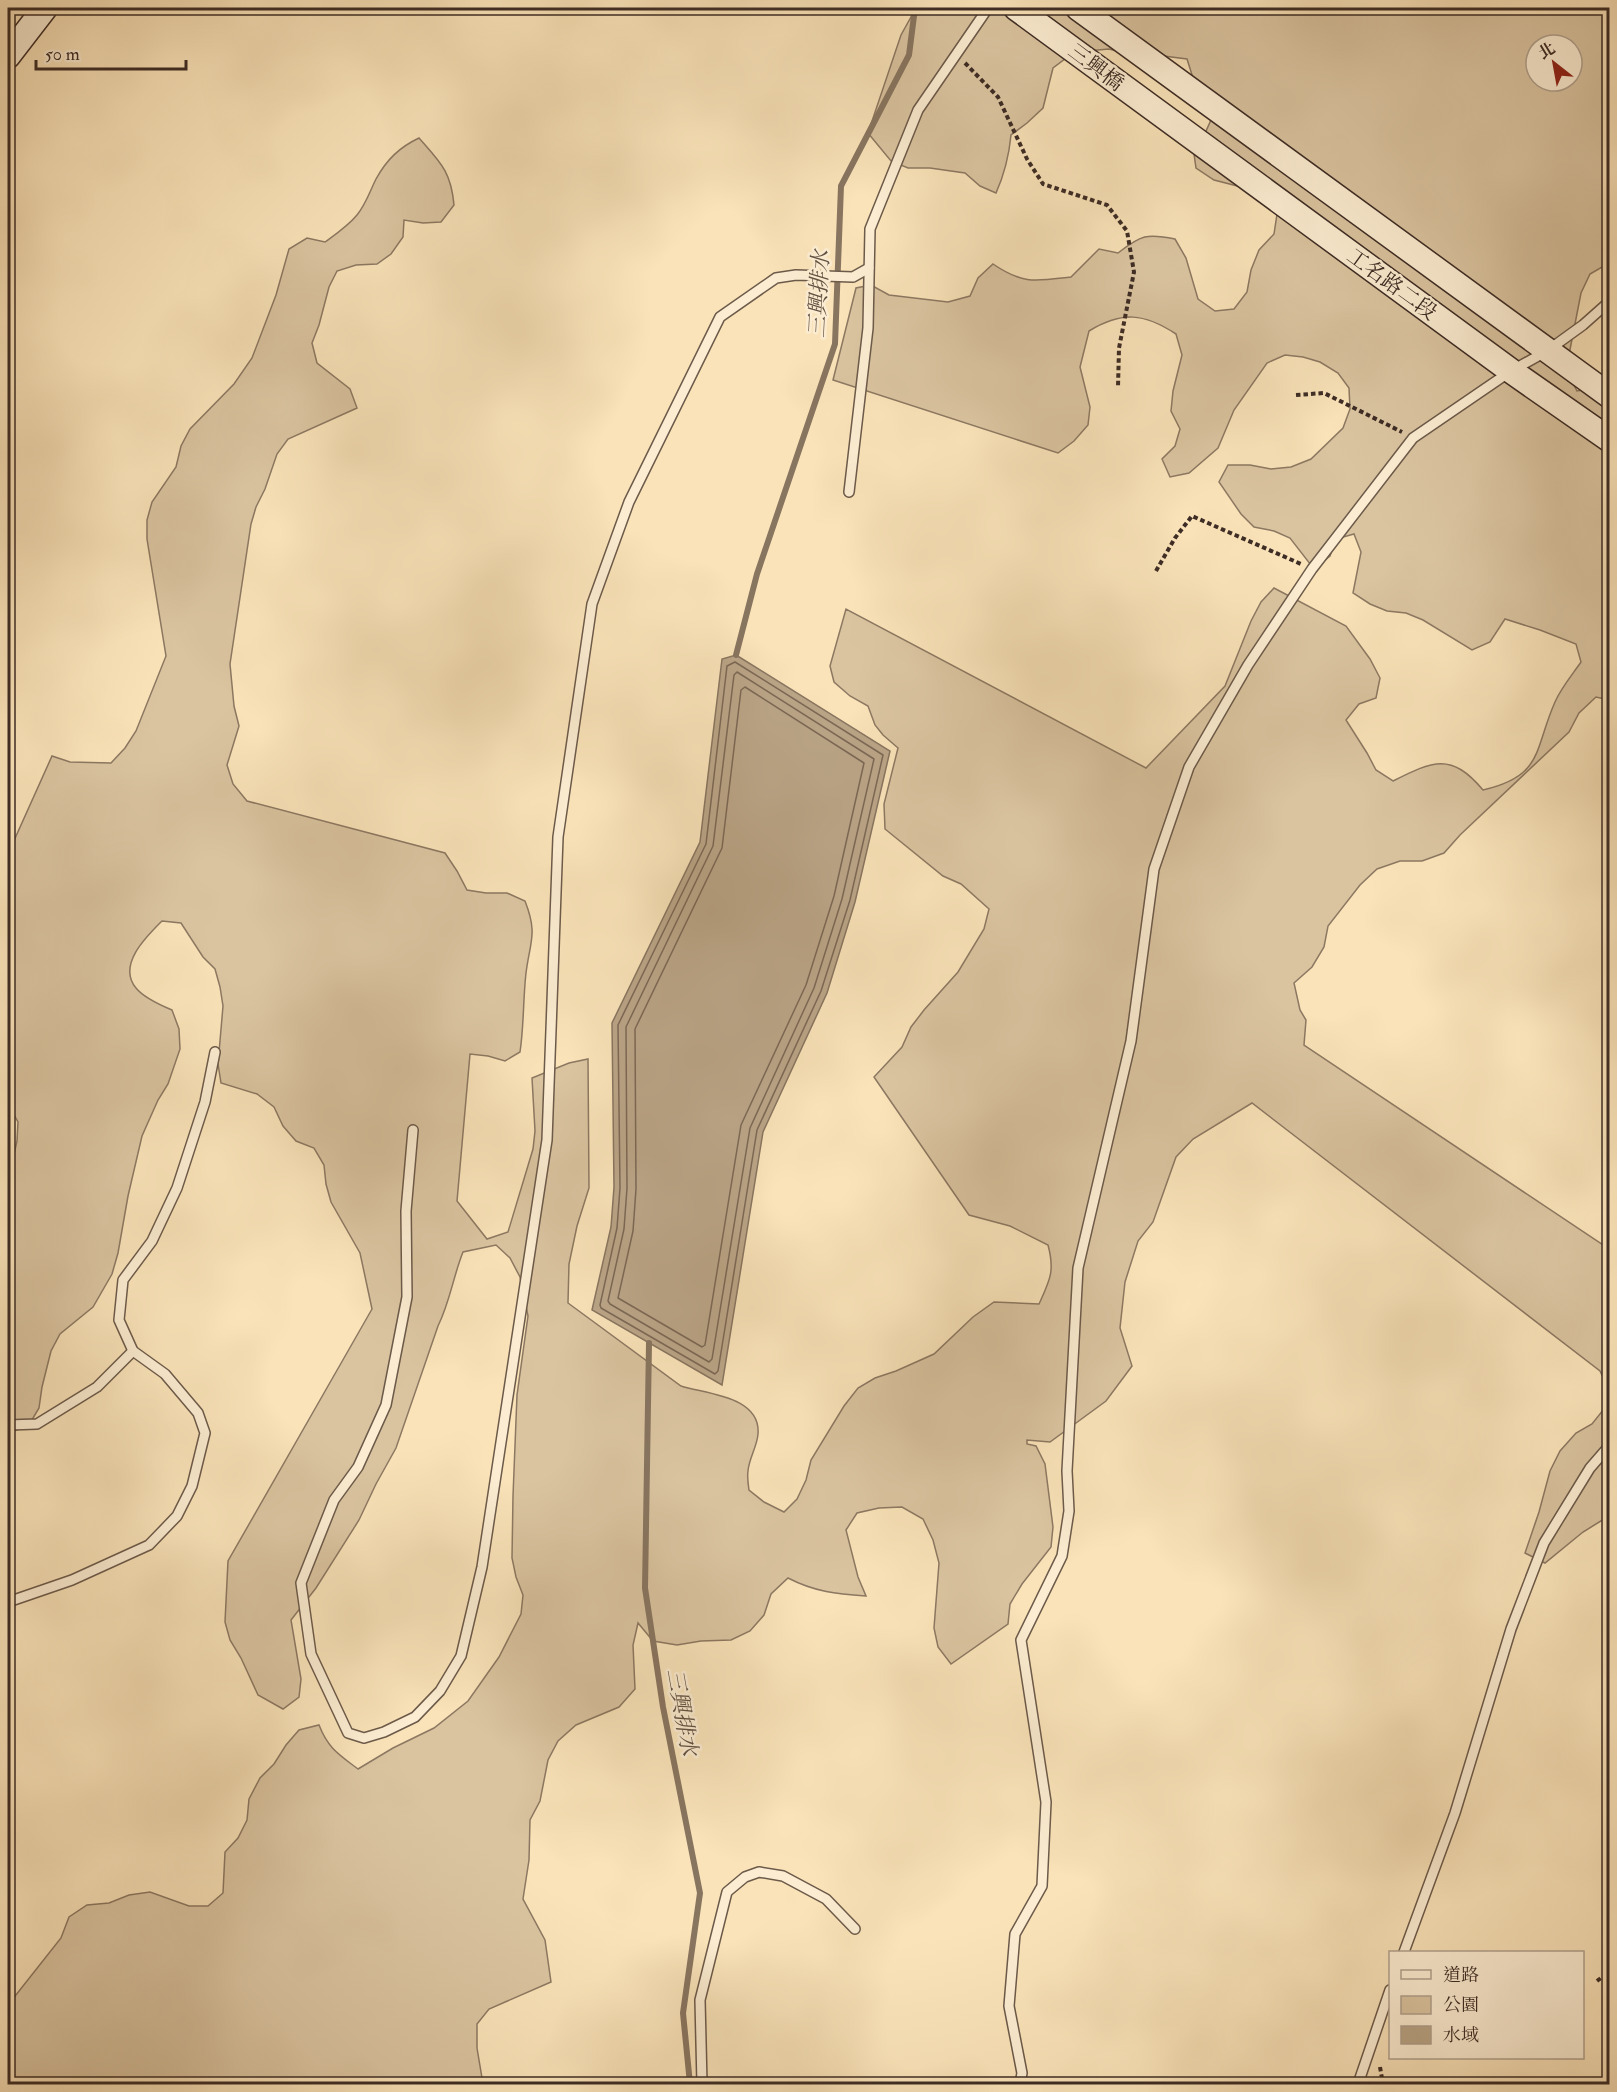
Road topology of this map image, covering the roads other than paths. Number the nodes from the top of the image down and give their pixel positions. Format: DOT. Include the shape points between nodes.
graph roads {
  1 [pos="45,8"];
  2 [pos="988,8"];
  3 [pos="1016,8"];
  4 [pos="1078,8"];
  5 [pos="8,56"];
  6 [pos="1196,95"];
  7 [pos="1177,127"];
  8 [pos="869,268"];
  9 [pos="1610,301"];
  10 [pos="1547,351"];
  11 [pos="1511,371"];
  12 [pos="1610,396"];
  13 [pos="1610,440"];
  14 [pos="849,492"];
  15 [pos="215,1052"];
  16 [pos="413,1130"];
  17 [pos="133,1351"];
  18 [pos="8,1425"];
  19 [pos="1610,1445"];
  20 [pos="8,1602"];
  21 [pos="855,1929"];
  22 [pos="1405,1951"];
  23 [pos="1389,1993"];
  24 [pos="702,2085"];
  25 [pos="1020,2085"];
  26 [pos="1358,2085"];
  1 -- 5 [label="main road"];
  2 -- 8 [label="lane" via="918,110 870,229"];
  3 -- 7 [label="main road, 三興橋"];
  4 -- 6 [label="main road, 三興橋"];
  6 -- 10 [label="main road, 工名路二段"];
  7 -- 11 [label="main road, 工名路二段"];
  8 -- 14 [label="lane" via="868,328"];
  8 -- 16 [label="lane" via="853,278 776,278 720,317 629,502 592,604 558,837 547,1140 482,1567 461,1656 440,1691 415,1717 364,1738 348,1733 311,1654 301,1583 334,1500 358,1467 386,1405 407,1297 406,1211"];
  9 -- 10 [label="lane"];
  10 -- 11 [label="lane"];
  10 -- 12 [label="main road, 工名路二段"];
  11 -- 13 [label="main road, 工名路二段"];
  11 -- 25 [label="lane" via="1413,438 1312,569 1248,664 1189,766 1154,869 1131,1041 1078,1268 1067,1471 1069,1511 1062,1556 1021,1640 1046,1802 1042,1886 1015,1934 1009,2006 1022,2073"];
  15 -- 17 [label="lane" via="205,1102 177,1188 152,1241 123,1280 118,1320"];
  17 -- 18 [label="lane" via="97,1387 37,1424"];
  17 -- 20 [label="lane" via="165,1374 198,1413 205,1433 192,1486 177,1516 150,1545 72,1580"];
  19 -- 22 [label="lane" via="1590,1468 1544,1543 1511,1629 1455,1813"];
  21 -- 24 [label="lane" via="826,1899 783,1876 759,1872 745,1877 727,1892 700,2000"];
  23 -- 26 [label="lane"];
}
